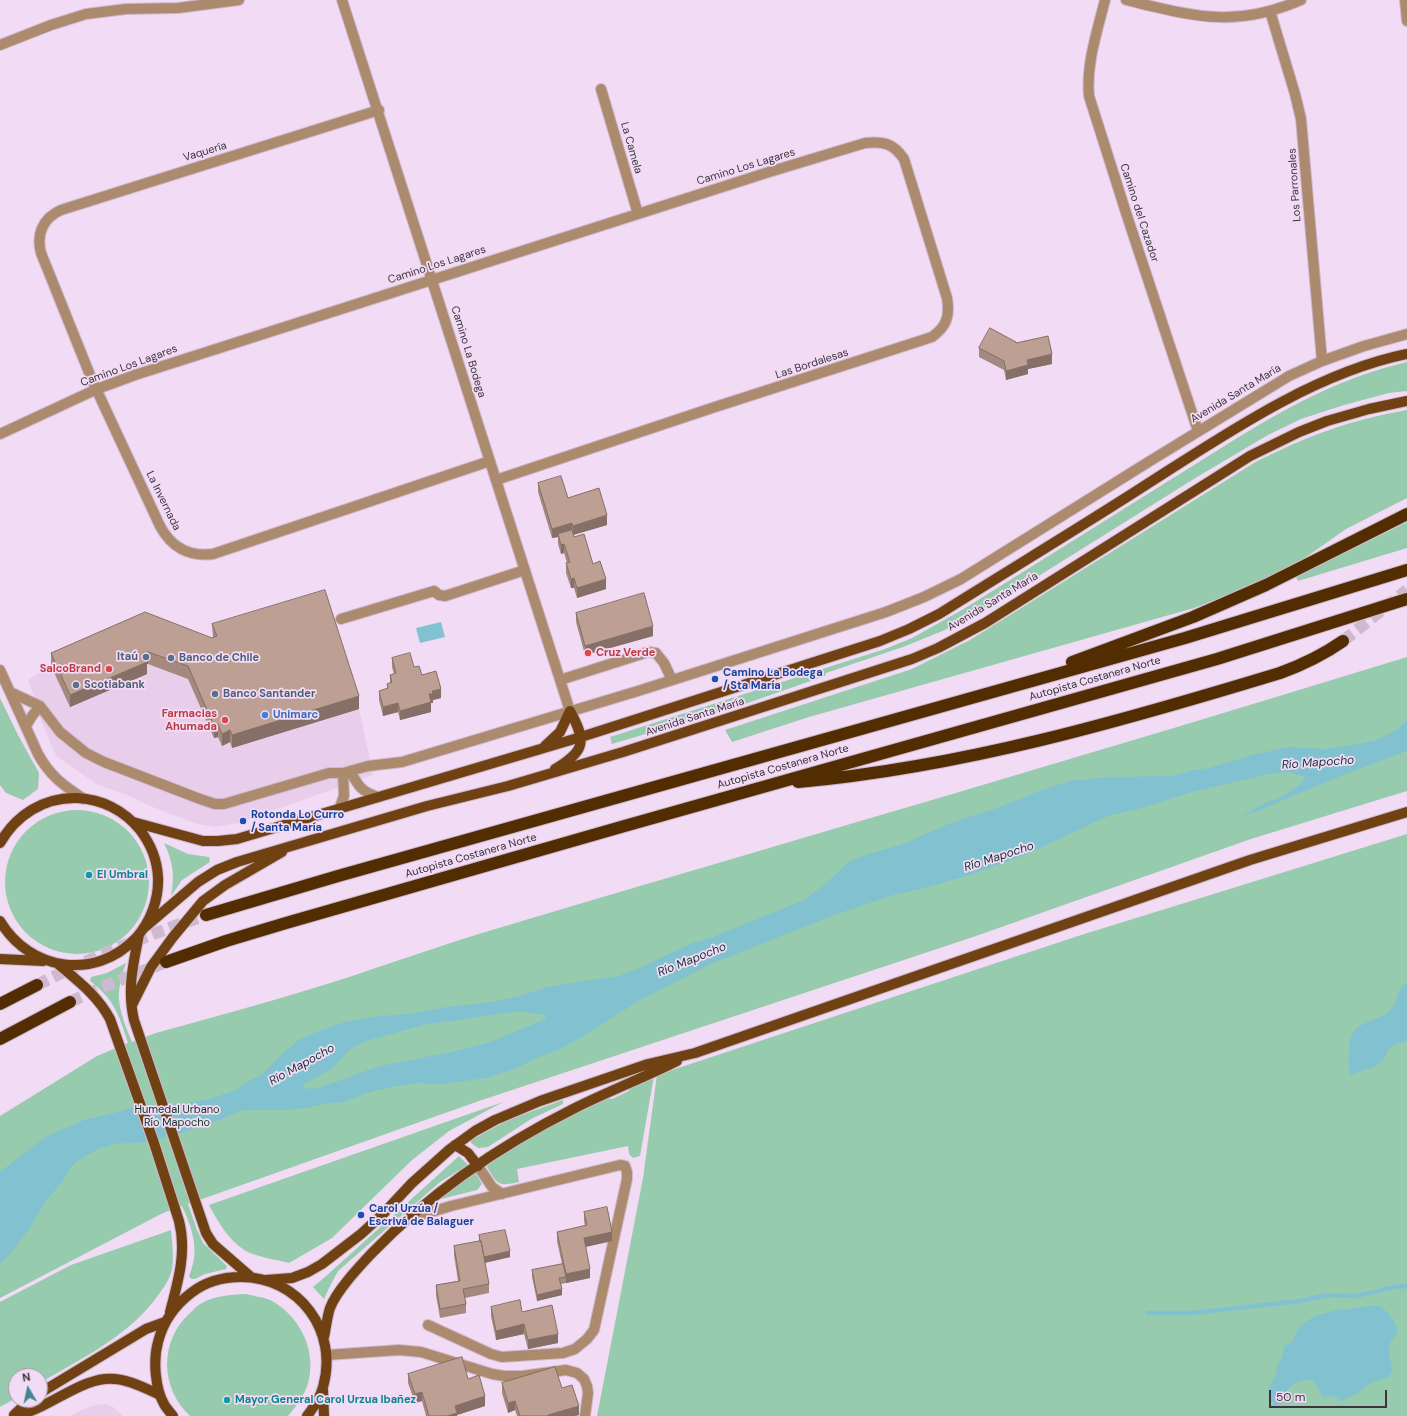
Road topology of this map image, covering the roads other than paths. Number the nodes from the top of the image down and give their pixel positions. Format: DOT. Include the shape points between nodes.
graph roads {
  1 [pos="239,0"];
  2 [pos="342,0"];
  3 [pos="1105,0"];
  4 [pos="1126,0"];
  5 [pos="1301,0"];
  6 [pos="1405,0"];
  7 [pos="1270,11"];
  8 [pos="1407,21"];
  9 [pos="0,45"];
  10 [pos="601,89"];
  11 [pos="379,110"];
  12 [pos="888,144"];
  13 [pos="638,214"];
  14 [pos="43,225"];
  15 [pos="433,279"];
  16 [pos="1407,334"];
  17 [pos="1407,354"];
  18 [pos="1322,361"];
  19 [pos="97,389"];
  20 [pos="1407,401"];
  21 [pos="1198,431"];
  22 [pos="0,434"];
  23 [pos="490,461"];
  24 [pos="496,480"];
  25 [pos="1407,514"];
  26 [pos="525,570"];
  27 [pos="1407,570"];
  28 [pos="1407,599"];
  29 [pos="341,619"];
  30 [pos="1343,641"];
  31 [pos="0,670"];
  32 [pos="560,680"];
  33 [pos="672,680"];
  34 [pos="10,692"];
  35 [pos="987,694"];
  36 [pos="40,706"];
  37 [pos="570,711"];
  38 [pos="26,726"];
  39 [pos="581,737"];
  40 [pos="542,748"];
  41 [pos="347,772"];
  42 [pos="545,775"];
  43 [pos="769,785"];
  44 [pos="378,797"];
  45 [pos="84,799"];
  46 [pos="340,807"];
  47 [pos="1407,812"];
  48 [pos="133,822"];
  49 [pos="0,843"];
  50 [pos="299,843"];
  51 [pos="206,915"];
  52 [pos="0,921"];
  53 [pos="141,931"];
  54 [pos="0,959"];
  55 [pos="166,962"];
  56 [pos="55,963"];
  57 [pos="37,984"];
  58 [pos="70,1002"];
  59 [pos="0,1004"];
  60 [pos="131,1007"];
  61 [pos="0,1038"];
  62 [pos="695,1053"];
  63 [pos="455,1145"];
  64 [pos="478,1166"];
  65 [pos="502,1194"];
  66 [pos="406,1220"];
  67 [pos="251,1277"];
  68 [pos="266,1280"];
  69 [pos="167,1319"];
  70 [pos="428,1325"];
  71 [pos="324,1337"];
  72 [pos="327,1355"];
  73 [pos="48,1388"];
  74 [pos="323,1388"];
  75 [pos="162,1399"];
  76 [pos="22,1408"];
  77 [pos="13,1416"];
  78 [pos="17,1416"];
  79 [pos="166,1416"];
  80 [pos="173,1416"];
  81 [pos="307,1416"];
  82 [pos="324,1416"];
  83 [pos="585,1416"];
  1 -- 9 [label="street" via="185,7 126,9 86,14"];
  2 -- 11 [label="street, Camino La Bodega"];
  3 -- 21 [label="street, Camino del Cazador" via="1089,68 1089,96"];
  4 -- 7 [label="street" via="1206,17 1239,17"];
  5 -- 7 [label="street"];
  6 -- 8 [label="street"];
  7 -- 18 [label="street, Los Parronales" via="1295,94 1303,135"];
  10 -- 13 [label="street, La Camela"];
  11 -- 14 [label="street, Vaquería" via="61,210 49,217"];
  11 -- 15 [label="street, Camino La Bodega"];
  12 -- 13 [label="street, Camino Los Lagares" via="865,143"];
  12 -- 24 [label="street, Las Bordalesas" via="904,159 947,298 949,310 941,330 932,337"];
  13 -- 15 [label="street, Camino Los Lagares"];
  14 -- 19 [label="street, La Invernada" via="39,245"];
  15 -- 19 [label="street, Camino Los Lagares"];
  15 -- 23 [label="street, Camino La Bodega"];
  16 -- 18 [label="street, Avenida Santa María"];
  17 -- 39 [label="main road, Avenida Santa María" via="1317,384 1278,405 1197,452 939,614 909,629 880,641"];
  18 -- 21 [label="street, Avenida Santa María" via="1282,380"];
  19 -- 22 [label="street, Camino Los Lagares"];
  19 -- 23 [label="street, La Invernada" via="164,534 181,549 196,554 213,554"];
  20 -- 42 [label="main road, Avenida Santa María" via="1327,421 1250,456 963,636 938,648 870,673"];
  21 -- 33 [label="street, Avenida Santa María" via="961,579 924,597 886,612"];
  23 -- 24 [label="street, Camino La Bodega"];
  24 -- 26 [label="street, Camino La Bodega"];
  25 -- 35 [label="highway" via="1266,586"];
  26 -- 29 [label="street" via="446,596 434,591"];
  26 -- 32 [label="street, Camino La Bodega"];
  27 -- 35 [label="highway, Autopista Costanera Norte" via="1185,638"];
  28 -- 43 [label="highway, Autopista Costanera Norte" via="1217,658"];
  30 -- 43 [label="highway" via="1325,654 1280,673 1022,746 874,773"];
  31 -- 34 [label="street"];
  32 -- 33 [label="street" via="648,652 656,653"];
  32 -- 37 [label="street, Camino La Bodega"];
  33 -- 37 [label="street, Avenida Santa María"];
  34 -- 36 [label="street"];
  34 -- 38 [label="street"];
  35 -- 51 [label="highway, Autopista Costanera Norte"];
  36 -- 38 [label="street"];
  36 -- 41 [label="street, Avenida Santa María" via="60,732 86,753 215,804 224,804 329,773"];
  37 -- 39 [label="main road"];
  37 -- 40 [label="main road" via="560,732"];
  37 -- 41 [label="street, Avenida Santa María" via="402,762 368,766"];
  38 -- 45 [label="street" via="38,754 50,773"];
  39 -- 40 [label="main road, Avenida Santa María"];
  39 -- 42 [label="main road" via="576,753"];
  40 -- 44 [label="main road, Avenida Santa María"];
  41 -- 44 [label="street" via="366,792"];
  41 -- 46 [label="street"];
  42 -- 50 [label="main road, Avenida Santa María"];
  43 -- 55 [label="highway, Autopista Costanera Norte" via="278,925"];
  44 -- 46 [label="main road, Avenida Santa María"];
  45 -- 48 [label="main road" via="106,804"];
  45 -- 49 [label="main road" via="58,800 33,809 13,825"];
  46 -- 48 [label="main road, Avenida Santa María" via="237,839 218,841 203,841"];
  47 -- 62 [label="main road" via="1250,860"];
  48 -- 53 [label="main road" via="150,845 158,884 150,918"];
  50 -- 53 [label="main road, Avenida Santa María" via="217,870 198,882"];
  50 -- 60 [label="main road" via="250,870 203,901 151,967"];
  52 -- 56 [label="main road" via="10,936 24,948"];
  53 -- 56 [label="main road, Avenida Santa María" via="122,950 102,960 81,965"];
  53 -- 60 [label="main road" via="130,982"];
  54 -- 56 [label="main road"];
  56 -- 69 [label="main road" via="100,1001 110,1019 178,1217 182,1235 182,1256"];
  57 -- 59 [label="highway"];
  58 -- 61 [label="highway"];
  60 -- 67 [label="main road" via="206,1233 213,1244"];
  62 -- 63 [label="main road" via="648,1064 523,1107 495,1120"];
  62 -- 64 [label="main road" via="574,1109"];
  63 -- 64 [label="main road" via="468,1153"];
  63 -- 68 [label="main road" via="361,1234 322,1264 299,1276"];
  64 -- 65 [label="street" via="492,1187"];
  64 -- 66 [label="main road"];
  65 -- 66 [label="street"];
  65 -- 70 [label="street" via="620,1165 625,1166 628,1179 594,1330 575,1349 563,1353 502,1357"];
  66 -- 71 [label="main road" via="355,1271 338,1295 330,1308"];
  67 -- 68 [label="main road"];
  67 -- 69 [label="main road" via="232,1277 208,1283 181,1301"];
  68 -- 71 [label="main road" via="282,1286 296,1296 308,1308"];
  69 -- 73 [label="main road"];
  69 -- 75 [label="main road" via="158,1341 155,1361"];
  71 -- 72 [label="main road"];
  72 -- 74 [label="main road"];
  72 -- 83 [label="street" via="399,1350 416,1352 504,1376 566,1370 577,1373 584,1379 588,1393"];
  74 -- 81 [label="main road"];
  74 -- 82 [label="main road"];
  75 -- 78 [label="main road" via="137,1384 104,1378"];
  75 -- 79 [label="main road"];
  75 -- 80 [label="main road"];
  76 -- 77 [label="main road"];
}
